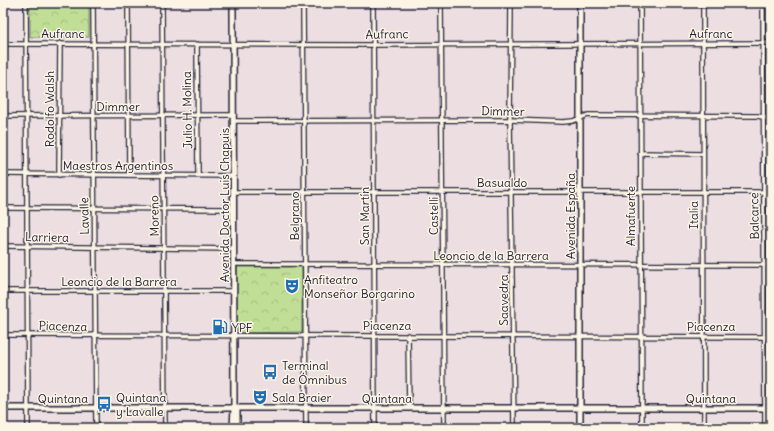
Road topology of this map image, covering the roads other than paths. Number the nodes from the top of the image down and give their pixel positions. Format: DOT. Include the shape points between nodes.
graph roads {
  1 [pos="26,3"];
  2 [pos="93,3"];
  3 [pos="128,3"];
  4 [pos="162,3"];
  5 [pos="233,3"];
  6 [pos="303,3"];
  7 [pos="373,3"];
  8 [pos="441,3"];
  9 [pos="511,3"];
  10 [pos="580,3"];
  11 [pos="640,3"];
  12 [pos="703,3"];
  13 [pos="763,3"];
  14 [pos="60,43"];
  15 [pos="94,43"];
  16 [pos="128,43"];
  17 [pos="163,43"];
  18 [pos="442,43"];
  19 [pos="511,43"];
  20 [pos="580,43"];
  21 [pos="763,43"];
  22 [pos="771,43"];
  23 [pos="3,44"];
  24 [pos="26,44"];
  25 [pos="197,44"];
  26 [pos="233,44"];
  27 [pos="304,44"];
  28 [pos="640,44"];
  29 [pos="703,44"];
  30 [pos="373,45"];
  31 [pos="640,115"];
  32 [pos="3,116"];
  33 [pos="27,116"];
  34 [pos="59,116"];
  35 [pos="94,116"];
  36 [pos="128,116"];
  37 [pos="162,116"];
  38 [pos="197,116"];
  39 [pos="703,116"];
  40 [pos="764,117"];
  41 [pos="234,118"];
  42 [pos="580,118"];
  43 [pos="771,119"];
  44 [pos="373,120"];
  45 [pos="510,120"];
  46 [pos="304,121"];
  47 [pos="442,121"];
  48 [pos="640,153"];
  49 [pos="703,154"];
  50 [pos="3,174"];
  51 [pos="27,174"];
  52 [pos="59,175"];
  53 [pos="94,175"];
  54 [pos="129,175"];
  55 [pos="163,175"];
  56 [pos="198,175"];
  57 [pos="234,176"];
  58 [pos="234,192"];
  59 [pos="374,192"];
  60 [pos="443,192"];
  61 [pos="511,192"];
  62 [pos="579,192"];
  63 [pos="640,192"];
  64 [pos="703,192"];
  65 [pos="763,192"];
  66 [pos="771,192"];
  67 [pos="304,193"];
  68 [pos="27,207"];
  69 [pos="3,208"];
  70 [pos="94,209"];
  71 [pos="164,209"];
  72 [pos="234,209"];
  73 [pos="3,246"];
  74 [pos="27,246"];
  75 [pos="95,248"];
  76 [pos="164,249"];
  77 [pos="234,249"];
  78 [pos="234,264"];
  79 [pos="304,264"];
  80 [pos="641,264"];
  81 [pos="764,264"];
  82 [pos="771,264"];
  83 [pos="375,265"];
  84 [pos="443,265"];
  85 [pos="513,265"];
  86 [pos="580,265"];
  87 [pos="703,265"];
  88 [pos="28,290"];
  89 [pos="3,291"];
  90 [pos="164,291"];
  91 [pos="234,291"];
  92 [pos="95,292"];
  93 [pos="28,335"];
  94 [pos="305,335"];
  95 [pos="375,335"];
  96 [pos="408,335"];
  97 [pos="444,335"];
  98 [pos="513,335"];
  99 [pos="3,336"];
  100 [pos="164,336"];
  101 [pos="234,336"];
  102 [pos="580,336"];
  103 [pos="641,336"];
  104 [pos="704,336"];
  105 [pos="764,336"];
  106 [pos="771,336"];
  107 [pos="95,337"];
  108 [pos="3,408"];
  109 [pos="28,408"];
  110 [pos="97,408"];
  111 [pos="165,408"];
  112 [pos="234,408"];
  113 [pos="306,408"];
  114 [pos="376,408"];
  115 [pos="409,408"];
  116 [pos="444,408"];
  117 [pos="514,408"];
  118 [pos="580,408"];
  119 [pos="641,408"];
  120 [pos="704,408"];
  121 [pos="771,408"];
  122 [pos="765,409"];
  123 [pos="28,428"];
  124 [pos="96,428"];
  125 [pos="165,428"];
  126 [pos="233,428"];
  127 [pos="237,428"];
  128 [pos="306,428"];
  129 [pos="376,428"];
  130 [pos="444,428"];
  131 [pos="514,428"];
  132 [pos="580,428"];
  133 [pos="642,428"];
  134 [pos="704,428"];
  135 [pos="765,428"];
  1 -- 24 [label="street"];
  2 -- 15 [label="street, Lavalle"];
  3 -- 16 [label="street"];
  4 -- 17 [label="street, Moreno"];
  5 -- 26 [label="main road, Avenida Doctor Luis Chapuis"];
  6 -- 27 [label="street, Belgrano"];
  7 -- 30 [label="street, San Martín"];
  8 -- 18 [label="street, Castelli"];
  9 -- 19 [label="street, Saavedra"];
  10 -- 20 [label="main road, Avenida España"];
  11 -- 28 [label="street, Almafuerte"];
  12 -- 29 [label="street, Italia"];
  13 -- 21 [label="street, Balcarce"];
  14 -- 15 [label="street, Aufranc"];
  14 -- 24 [label="street, Aufranc"];
  14 -- 34 [label="street, Rodolfo Walsh"];
  15 -- 16 [label="street, Aufranc"];
  15 -- 35 [label="street, Lavalle"];
  16 -- 17 [label="street, Aufranc"];
  16 -- 36 [label="street"];
  17 -- 25 [label="street, Aufranc"];
  17 -- 37 [label="street, Moreno"];
  18 -- 19 [label="street, Aufranc"];
  18 -- 30 [label="street, Aufranc"];
  18 -- 47 [label="street, Castelli"];
  19 -- 20 [label="street, Aufranc"];
  19 -- 45 [label="street, Saavedra"];
  20 -- 28 [label="street, Aufranc"];
  20 -- 42 [label="main road, Avenida España"];
  21 -- 22 [label="street, Aufranc"];
  21 -- 29 [label="street, Aufranc"];
  21 -- 40 [label="street, Balcarce"];
  23 -- 24 [label="street, Aufranc"];
  24 -- 33 [label="street"];
  25 -- 26 [label="street, Aufranc"];
  25 -- 38 [label="street, Julio H. Molina"];
  26 -- 27 [label="street, Aufranc"];
  26 -- 41 [label="main road, Avenida Doctor Luis Chapuis"];
  27 -- 30 [label="street, Aufranc"];
  27 -- 46 [label="street, Belgrano"];
  28 -- 29 [label="street, Aufranc"];
  28 -- 31 [label="street, Almafuerte"];
  29 -- 39 [label="street, Italia"];
  30 -- 44 [label="street, San Martín"];
  31 -- 39 [label="street, Dimmer"];
  31 -- 42 [label="street, Dimmer" via="588,115"];
  31 -- 48 [label="street, Almafuerte"];
  32 -- 33 [label="street, Dimmer"];
  33 -- 34 [label="street, Dimmer"];
  33 -- 51 [label="street"];
  34 -- 35 [label="street, Dimmer"];
  34 -- 52 [label="street, Rodolfo Walsh"];
  35 -- 36 [label="street, Dimmer"];
  35 -- 53 [label="street, Lavalle"];
  36 -- 37 [label="street, Dimmer"];
  36 -- 54 [label="street"];
  37 -- 38 [label="street, Dimmer"];
  37 -- 55 [label="street, Moreno"];
  38 -- 41 [label="street, Dimmer"];
  38 -- 56 [label="street, Julio H. Molina"];
  39 -- 40 [label="street, Dimmer"];
  39 -- 49 [label="street, Italia"];
  40 -- 43 [label="street, Dimmer"];
  40 -- 65 [label="street, Balcarce"];
  41 -- 46 [label="street, Dimmer"];
  41 -- 57 [label="main road, Avenida Doctor Luis Chapuis"];
  42 -- 45 [label="street, Dimmer" via="563,122"];
  42 -- 62 [label="main road, Avenida España"];
  44 -- 46 [label="street, Dimmer"];
  44 -- 47 [label="street, Dimmer"];
  44 -- 59 [label="street, San Martín"];
  45 -- 47 [label="street, Dimmer"];
  45 -- 61 [label="street, Saavedra"];
  46 -- 67 [label="street, Belgrano"];
  47 -- 60 [label="street, Castelli"];
  48 -- 49 [label="street"];
  48 -- 63 [label="street, Almafuerte"];
  49 -- 64 [label="street, Italia"];
  50 -- 51 [label="street, Maestros Argentinos"];
  51 -- 52 [label="street, Maestros Argentinos"];
  51 -- 68 [label="street"];
  52 -- 53 [label="street, Maestros Argentinos"];
  53 -- 54 [label="street, Maestros Argentinos"];
  53 -- 70 [label="street, Lavalle"];
  54 -- 55 [label="street, Maestros Argentinos"];
  55 -- 56 [label="street, Maestros Argentinos"];
  55 -- 71 [label="street, Moreno"];
  56 -- 57 [label="street, Maestros Argentinos"];
  57 -- 58 [label="main road, Avenida Doctor Luis Chapuis"];
  58 -- 67 [label="street, Basualdo"];
  58 -- 72 [label="main road, Avenida Doctor Luis Chapuis"];
  59 -- 60 [label="street, Basualdo"];
  59 -- 67 [label="street, Basualdo"];
  59 -- 83 [label="street, San Martín"];
  60 -- 61 [label="street, Basualdo"];
  60 -- 84 [label="street, Castelli"];
  61 -- 62 [label="street, Basualdo"];
  61 -- 85 [label="street, Saavedra"];
  62 -- 63 [label="street, Basualdo"];
  62 -- 86 [label="main road, Avenida España"];
  63 -- 64 [label="street, Basualdo"];
  63 -- 80 [label="street, Almafuerte"];
  64 -- 65 [label="street, Basualdo"];
  64 -- 87 [label="street, Italia"];
  65 -- 66 [label="street, Basualdo"];
  65 -- 81 [label="street, Balcarce"];
  67 -- 79 [label="street, Belgrano"];
  68 -- 69 [label="street"];
  68 -- 70 [label="street"];
  68 -- 74 [label="street"];
  70 -- 71 [label="street"];
  70 -- 75 [label="street, Lavalle"];
  71 -- 72 [label="street"];
  71 -- 76 [label="street, Moreno"];
  72 -- 77 [label="main road, Avenida Doctor Luis Chapuis"];
  73 -- 74 [label="street, Larriera"];
  74 -- 75 [label="street, Larriera"];
  74 -- 88 [label="street"];
  75 -- 76 [label="street, Larriera"];
  75 -- 92 [label="street, Lavalle"];
  76 -- 77 [label="street, Larriera"];
  76 -- 90 [label="street, Moreno"];
  77 -- 78 [label="main road, Avenida Doctor Luis Chapuis"];
  78 -- 79 [label="street, Leoncio de la Barrera"];
  78 -- 91 [label="main road, Avenida Doctor Luis Chapuis"];
  79 -- 83 [label="street, Leoncio de la Barrera"];
  79 -- 94 [label="street, Belgrano"];
  80 -- 86 [label="street, Leoncio de la Barrera"];
  80 -- 87 [label="street, Leoncio de la Barrera"];
  80 -- 103 [label="street, Almafuerte"];
  81 -- 82 [label="street, Leoncio de la Barrera"];
  81 -- 87 [label="street, Leoncio de la Barrera"];
  81 -- 105 [label="street, Balcarce"];
  83 -- 84 [label="street, Leoncio de la Barrera"];
  83 -- 95 [label="street, San Martín"];
  84 -- 85 [label="street, Leoncio de la Barrera"];
  84 -- 97 [label="street, Castelli"];
  85 -- 86 [label="street, Leoncio de la Barrera"];
  85 -- 98 [label="street, Saavedra"];
  86 -- 102 [label="main road, Avenida España"];
  87 -- 104 [label="street, Italia"];
  88 -- 89 [label="street, Leoncio de la Barrera"];
  88 -- 92 [label="street, Leoncio de la Barrera"];
  88 -- 93 [label="street"];
  90 -- 91 [label="street, Leoncio de la Barrera"];
  90 -- 92 [label="street, Leoncio de la Barrera"];
  90 -- 100 [label="street, Moreno"];
  91 -- 101 [label="main road, Avenida Doctor Luis Chapuis"];
  92 -- 107 [label="street, Lavalle"];
  93 -- 99 [label="street, Piacenza"];
  93 -- 107 [label="street, Piacenza"];
  93 -- 109 [label="street"];
  94 -- 95 [label="street, Piacenza"];
  94 -- 101 [label="street, Piacenza"];
  94 -- 113 [label="street, Belgrano"];
  95 -- 96 [label="street, Piacenza"];
  95 -- 114 [label="street, San Martín"];
  96 -- 97 [label="street, Piacenza"];
  96 -- 115 [label="street"];
  97 -- 98 [label="street, Piacenza"];
  97 -- 116 [label="street, Castelli"];
  98 -- 102 [label="street, Piacenza"];
  98 -- 117 [label="street, Saavedra"];
  100 -- 101 [label="street, Piacenza"];
  100 -- 107 [label="street, Piacenza"];
  100 -- 111 [label="street, Moreno"];
  101 -- 112 [label="main road, Avenida Doctor Luis Chapuis"];
  102 -- 103 [label="street, Piacenza"];
  102 -- 118 [label="main road, Avenida España"];
  103 -- 104 [label="street, Piacenza"];
  103 -- 119 [label="street, Almafuerte"];
  104 -- 105 [label="street, Piacenza"];
  104 -- 120 [label="street, Italia"];
  105 -- 106 [label="street, Piacenza"];
  105 -- 122 [label="street, Balcarce"];
  107 -- 110 [label="street, Lavalle"];
  108 -- 109 [label="main road, Quintana"];
  109 -- 110 [label="main road, Quintana"];
  109 -- 123 [label="street"];
  110 -- 111 [label="main road, Quintana"];
  110 -- 124 [label="street, Lavalle"];
  111 -- 112 [label="main road, Quintana"];
  111 -- 125 [label="street, Moreno"];
  112 -- 113 [label="main road, Quintana"];
  112 -- 126 [label="main road"];
  112 -- 127 [label="main road" via="237,411"];
  113 -- 114 [label="main road, Quintana"];
  113 -- 128 [label="street, Belgrano"];
  114 -- 115 [label="main road, Quintana"];
  114 -- 129 [label="street, San Martín"];
  115 -- 116 [label="main road, Quintana"];
  116 -- 117 [label="main road, Quintana"];
  116 -- 130 [label="street, Castelli"];
  117 -- 118 [label="main road, Quintana"];
  117 -- 131 [label="street, Saavedra"];
  118 -- 119 [label="main road, Quintana"];
  118 -- 132 [label="main road, Avenida España"];
  119 -- 120 [label="main road, Quintana"];
  119 -- 133 [label="street, Almafuerte"];
  120 -- 122 [label="main road, Quintana"];
  120 -- 134 [label="street, Italia"];
  121 -- 122 [label="main road, Quintana"];
  122 -- 135 [label="street, Balcarce"];
}
